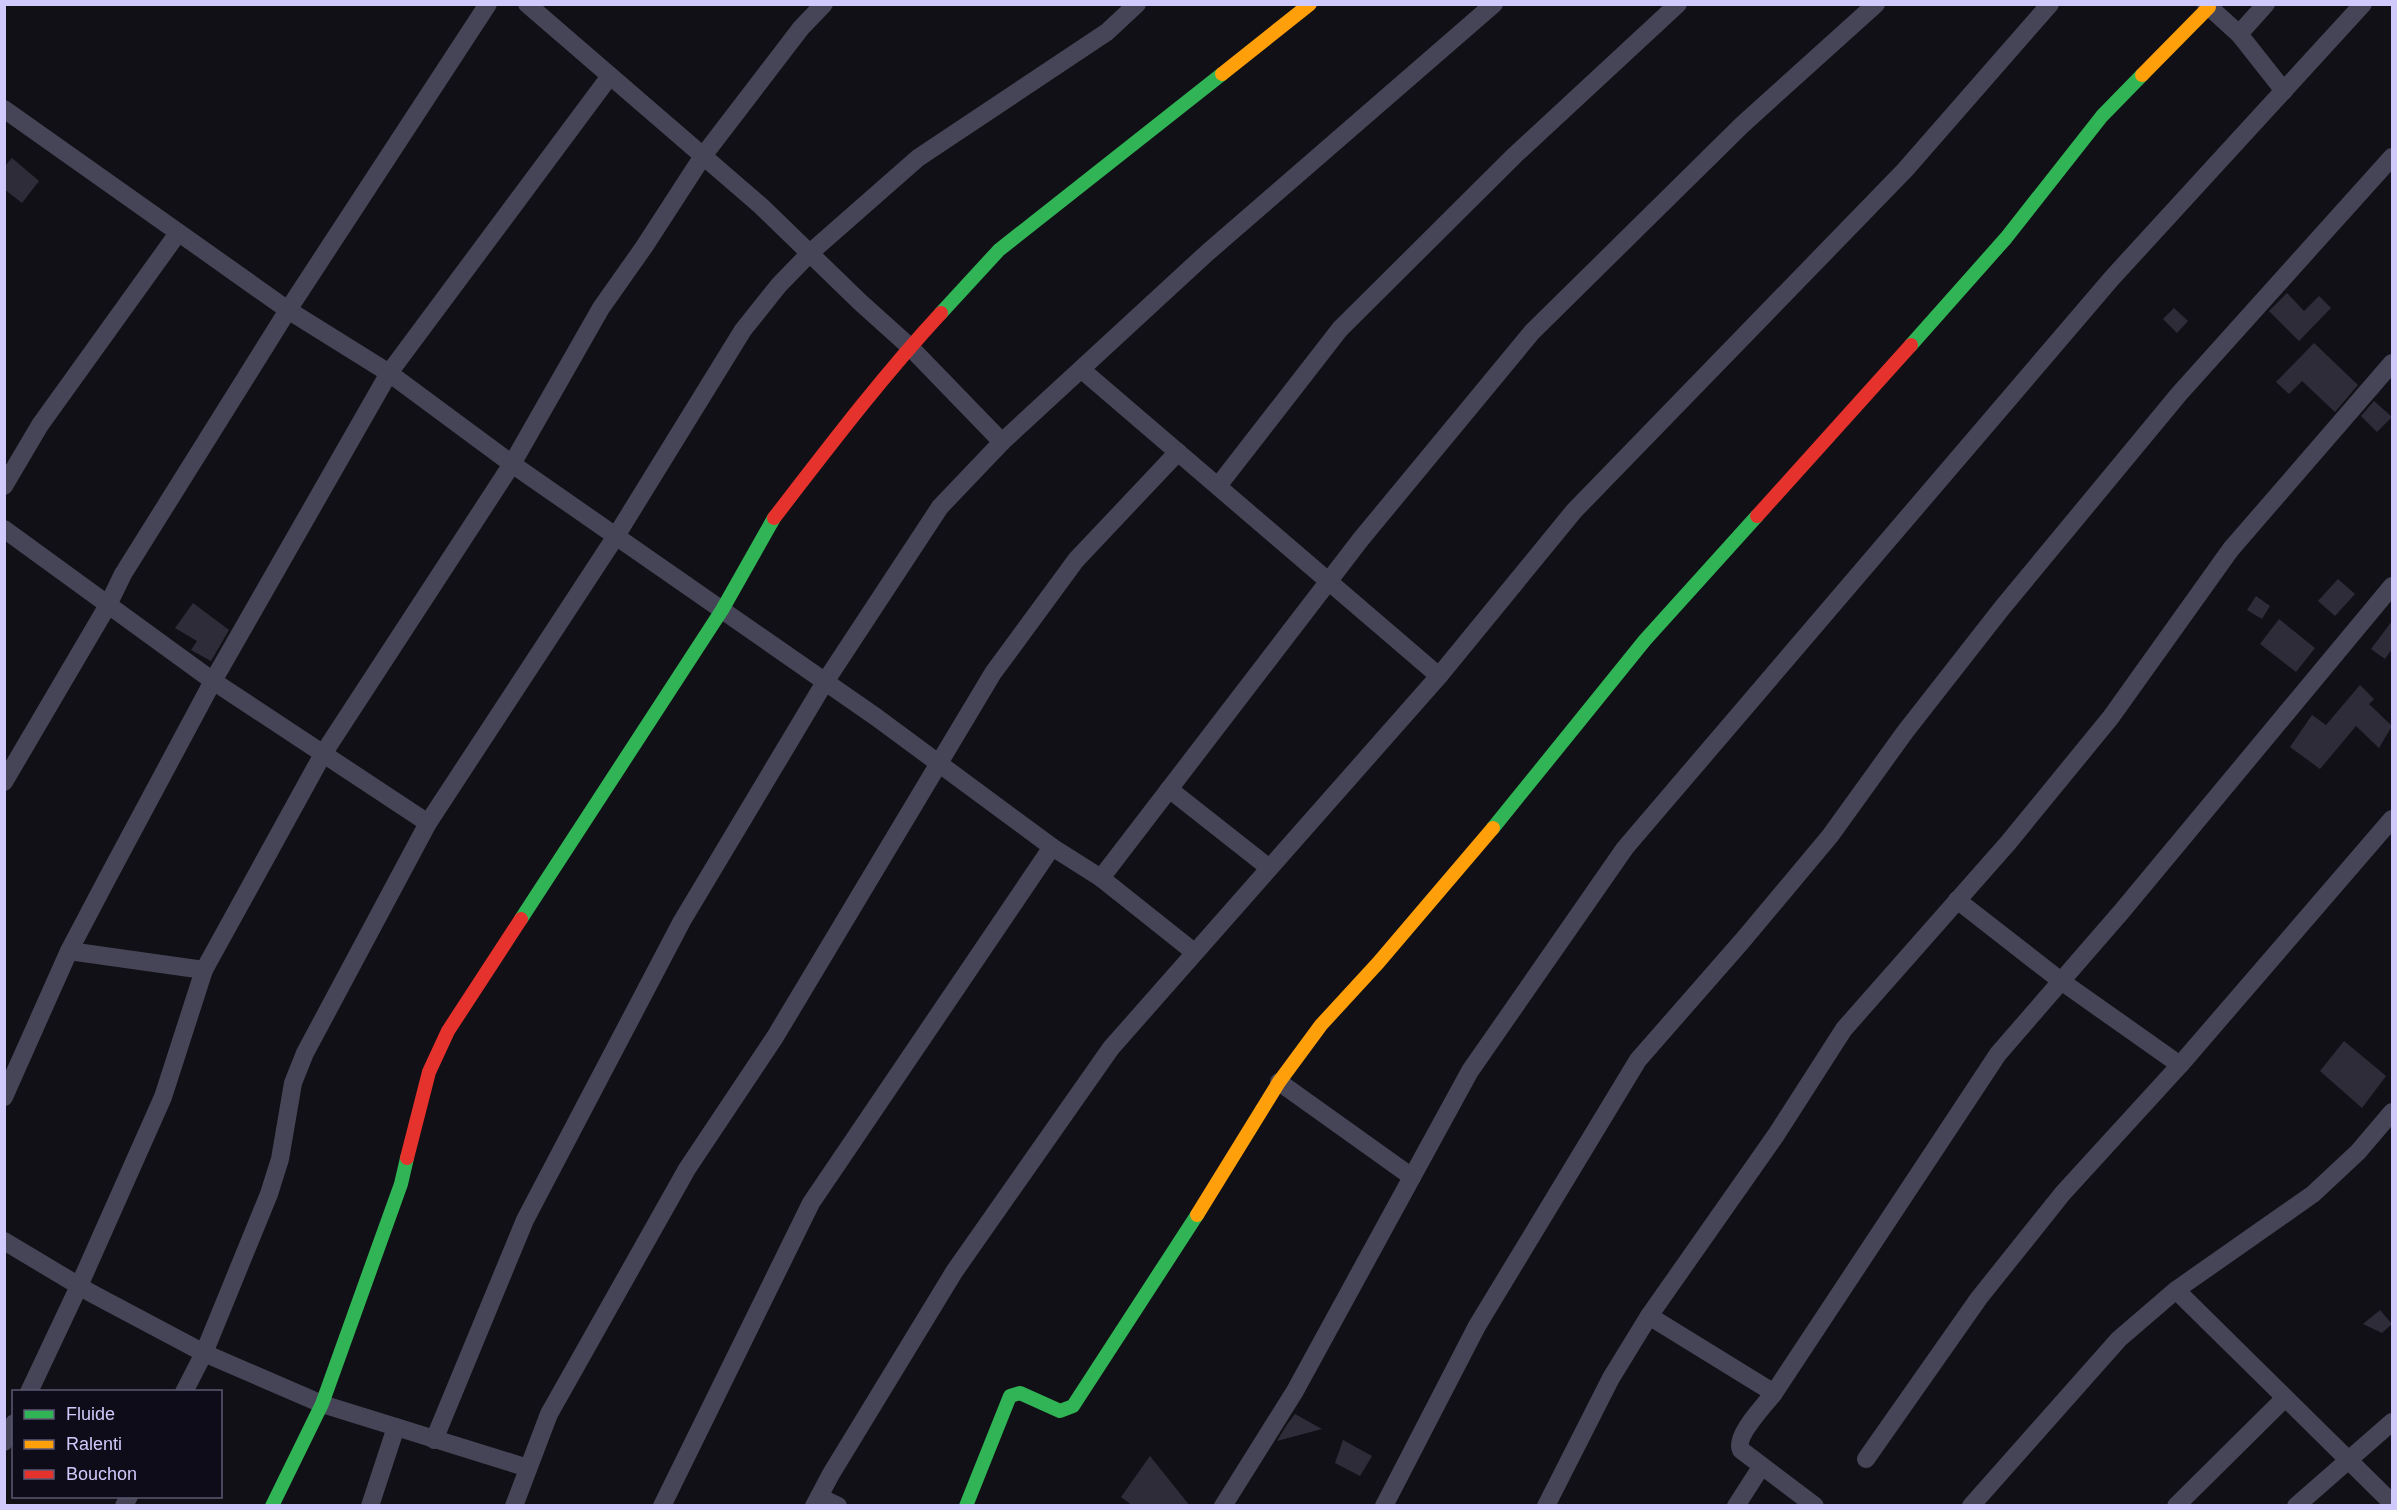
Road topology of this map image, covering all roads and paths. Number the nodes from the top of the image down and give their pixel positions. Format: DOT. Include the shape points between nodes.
graph roads {
  1 [pos="488,4"];
  2 [pos="527,4"];
  3 [pos="824,4"];
  4 [pos="1137,4"];
  5 [pos="1310,4"];
  6 [pos="1494,4"];
  7 [pos="1678,4"];
  8 [pos="1876,4"];
  9 [pos="2050,4"];
  10 [pos="2266,4"];
  11 [pos="2363,4"];
  12 [pos="2208,6"];
  13 [pos="546,11"];
  14 [pos="2239,34"];
  15 [pos="610,76"];
  16 [pos="2284,91"];
  17 [pos="4,109"];
  18 [pos="703,156"];
  19 [pos="2392,157"];
  20 [pos="178,232"];
  21 [pos="811,252"];
  22 [pos="288,310"];
  23 [pos="910,347"];
  24 [pos="2392,363"];
  25 [pos="1082,370"];
  26 [pos="389,373"];
  27 [pos="1002,442"];
  28 [pos="1178,452"];
  29 [pos="512,464"];
  30 [pos="4,486"];
  31 [pos="1218,486"];
  32 [pos="4,529"];
  33 [pos="616,536"];
  34 [pos="1328,582"];
  35 [pos="2392,586"];
  36 [pos="108,605"];
  37 [pos="722,610"];
  38 [pos="1439,676"];
  39 [pos="213,681"];
  40 [pos="825,682"];
  41 [pos="323,754"];
  42 [pos="939,764"];
  43 [pos="4,782"];
  44 [pos="1169,789"];
  45 [pos="2392,819"];
  46 [pos="428,823"];
  47 [pos="1052,847"];
  48 [pos="1268,867"];
  49 [pos="1101,878"];
  50 [pos="1957,900"];
  51 [pos="69,951"];
  52 [pos="1194,952"];
  53 [pos="204,970"];
  54 [pos="2061,981"];
  55 [pos="2181,1065"];
  56 [pos="1279,1082"];
  57 [pos="4,1097"];
  58 [pos="2392,1113"];
  59 [pos="1412,1177"];
  60 [pos="4,1240"];
  61 [pos="79,1286"];
  62 [pos="2176,1290"];
  63 [pos="1649,1316"];
  64 [pos="204,1353"];
  65 [pos="29,1390"];
  66 [pos="185,1390"];
  67 [pos="1774,1393"];
  68 [pos="2285,1398"];
  69 [pos="322,1404"];
  70 [pos="2392,1422"];
  71 [pos="12,1427"];
  72 [pos="396,1427"];
  73 [pos="434,1440"];
  74 [pos="4,1442"];
  75 [pos="1866,1459"];
  76 [pos="2350,1459"];
  77 [pos="1761,1467"];
  78 [pos="528,1468"];
  79 [pos="817,1501"];
  80 [pos="2392,1503"];
  81 [pos="272,1506"];
  82 [pos="370,1506"];
  83 [pos="514,1506"];
  84 [pos="662,1506"];
  85 [pos="838,1506"];
  86 [pos="966,1506"];
  87 [pos="1223,1506"];
  88 [pos="1384,1506"];
  89 [pos="1546,1506"];
  90 [pos="1736,1506"];
  91 [pos="1815,1506"];
  92 [pos="1971,1506"];
  93 [pos="2176,1506"];
  94 [pos="2296,1506"];
  1 -- 22 [label="street"];
  2 -- 13 [label="street"];
  3 -- 18 [label="street" via="801,28"];
  4 -- 21 [label="street" via="1107,32 918,158"];
  5 -- 23 [label="street" via="999,250"];
  6 -- 25 [label="street" via="1207,253"];
  7 -- 31 [label="street" via="1515,155 1340,329"];
  8 -- 34 [label="street" via="1742,125 1532,332"];
  9 -- 38 [label="street" via="1905,170 1574,511"];
  10 -- 14 [label="street"];
  11 -- 16 [label="street"];
  12 -- 14 [label="street"];
  12 -- 56 [label="street" via="2102,116 2006,238 1645,640 1498,822 1321,1025"];
  13 -- 15 [label="street"];
  14 -- 16 [label="street"];
  15 -- 18 [label="street"];
  15 -- 26 [label="street"];
  16 -- 59 [label="street" via="2112,278 1626,848 1470,1071"];
  17 -- 20 [label="street"];
  18 -- 21 [label="street"];
  18 -- 29 [label="street" via="601,308"];
  19 -- 88 [label="street" via="2179,394 2002,608 1830,836 1638,1060 1477,1326"];
  20 -- 22 [label="street"];
  20 -- 30 [label="street" via="40,425"];
  21 -- 23 [label="street"];
  21 -- 33 [label="street" via="743,330"];
  22 -- 26 [label="street"];
  22 -- 36 [label="street" via="123,574"];
  23 -- 27 [label="street"];
  23 -- 37 [label="street" via="766,527"];
  24 -- 50 [label="street" via="2231,549 2111,717"];
  25 -- 27 [label="street"];
  25 -- 28 [label="street"];
  26 -- 29 [label="street"];
  26 -- 39 [label="street"];
  27 -- 40 [label="street" via="940,507"];
  28 -- 31 [label="street"];
  28 -- 42 [label="street" via="1076,560 993,673"];
  29 -- 33 [label="street"];
  29 -- 41 [label="street"];
  31 -- 34 [label="street"];
  32 -- 36 [label="street"];
  33 -- 37 [label="street"];
  33 -- 46 [label="street"];
  34 -- 38 [label="street"];
  34 -- 44 [label="street"];
  35 -- 54 [label="street"];
  36 -- 39 [label="street"];
  36 -- 43 [label="street"];
  37 -- 40 [label="street"];
  37 -- 69 [label="street" via="438,1050 401,1184"];
  38 -- 48 [label="street"];
  39 -- 41 [label="street"];
  39 -- 51 [label="street"];
  40 -- 42 [label="street"];
  40 -- 73 [label="street" via="682,921 525,1220"];
  41 -- 46 [label="street"];
  41 -- 53 [label="street"];
  42 -- 47 [label="street"];
  42 -- 78 [label="street" via="775,1037 687,1169 549,1414"];
  44 -- 48 [label="street"];
  44 -- 49 [label="street"];
  45 -- 55 [label="street"];
  46 -- 64 [label="street" via="298,1067 278,1168"];
  47 -- 49 [label="street"];
  47 -- 84 [label="street" via="811,1203"];
  48 -- 52 [label="street"];
  49 -- 52 [label="street"];
  50 -- 54 [label="street"];
  50 -- 63 [label="street" via="1845,1029 1776,1136"];
  51 -- 53 [label="street"];
  51 -- 57 [label="street"];
  52 -- 79 [label="street" via="1111,1048 954,1272"];
  53 -- 61 [label="street" via="163,1096"];
  54 -- 55 [label="street"];
  54 -- 67 [label="street" via="1998,1054"];
  55 -- 75 [label="street" via="2056,1202 1979,1298"];
  56 -- 59 [label="street"];
  56 -- 86 [label="street" via="1073,1406 1060,1411 1020,1393 1010,1396"];
  58 -- 62 [label="street" via="2313,1194"];
  59 -- 87 [label="street" via="1295,1391"];
  60 -- 61 [label="street"];
  61 -- 64 [label="street"];
  61 -- 65 [label="street"];
  62 -- 68 [label="street"];
  62 -- 92 [label="street" via="2119,1339"];
  63 -- 67 [label="street"];
  63 -- 89 [label="street" via="1611,1378"];
  64 -- 66 [label="street"];
  64 -- 69 [label="street"];
  67 -- 77 [label="street" via="1740,1440 1741,1450"];
  68 -- 76 [label="street"];
  68 -- 93 [label="street"];
  69 -- 72 [label="street"];
  69 -- 81 [label="street"];
  70 -- 76 [label="street"];
  71 -- 74 [label="street"];
  72 -- 73 [label="street"];
  72 -- 82 [label="street"];
  73 -- 78 [label="street"];
  76 -- 80 [label="street"];
  76 -- 94 [label="street"];
  77 -- 90 [label="street"];
  77 -- 91 [label="street"];
  78 -- 83 [label="street"];
  79 -- 85 [label="street"];
}
